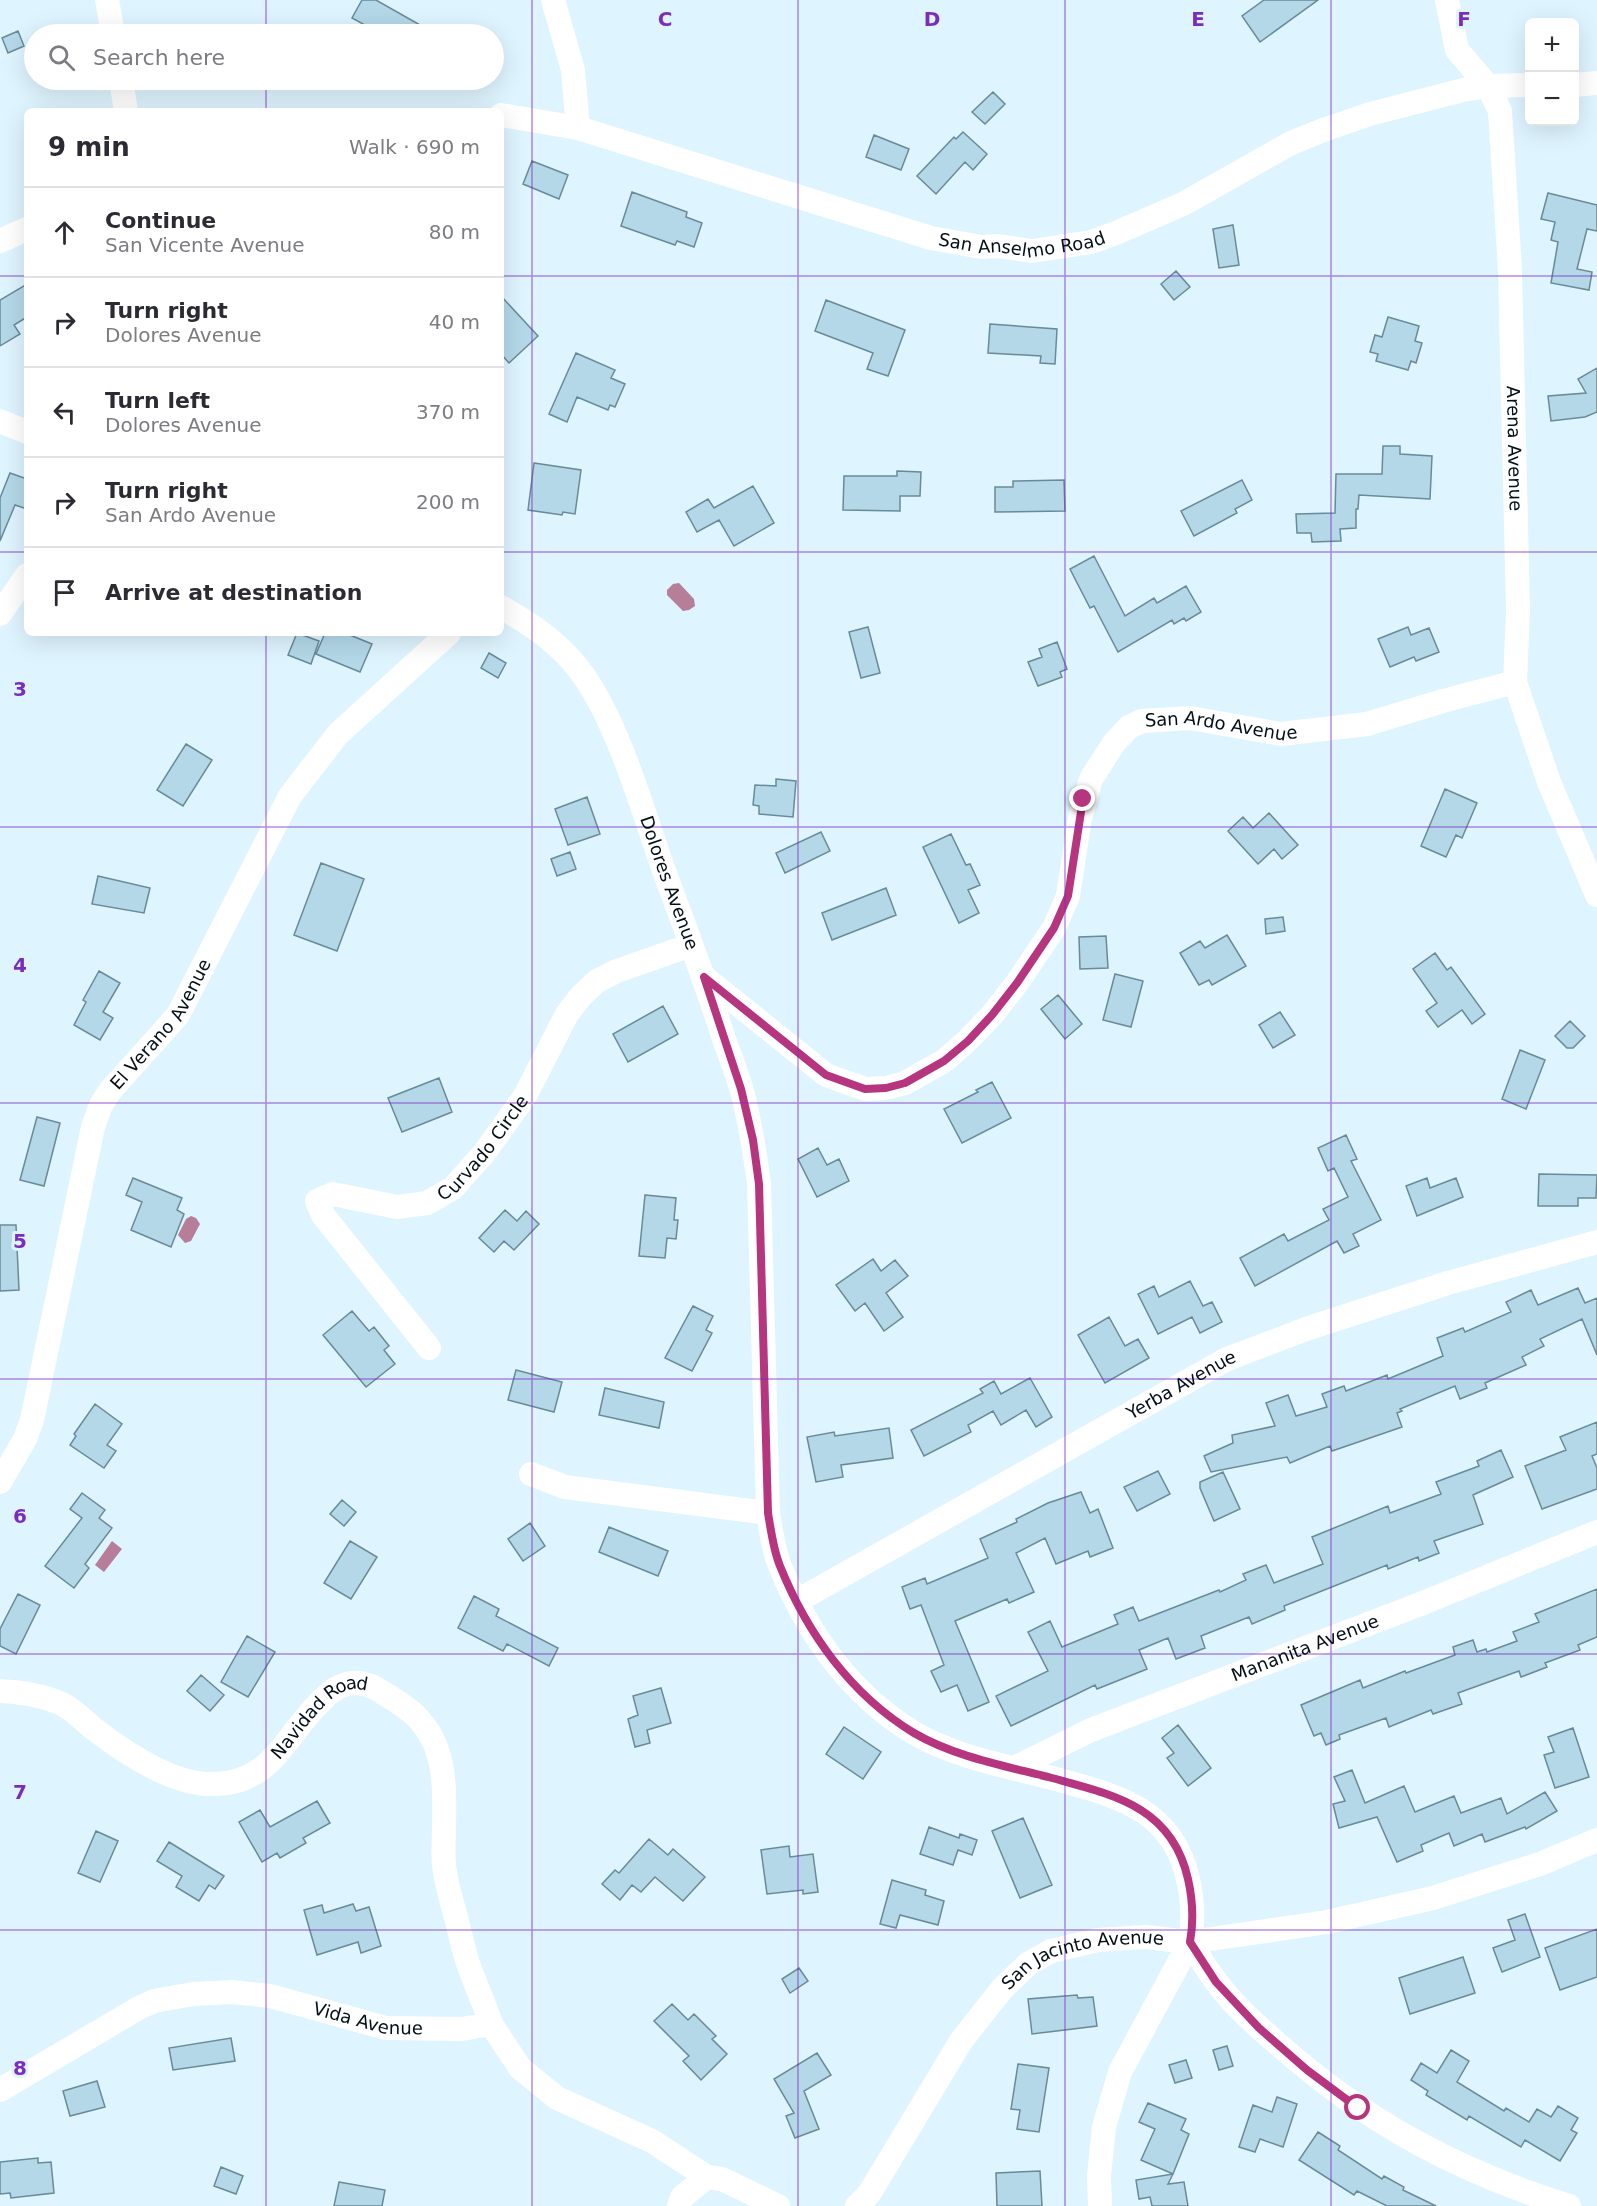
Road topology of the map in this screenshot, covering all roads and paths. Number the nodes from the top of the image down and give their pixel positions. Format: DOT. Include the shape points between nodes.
graph roads {
  1 [pos="107,0"];
  2 [pos="553,0"];
  3 [pos="1447,0"];
  4 [pos="111,24"];
  5 [pos="1597,83"];
  6 [pos="1525,85"];
  7 [pos="1579,85"];
  8 [pos="1488,86"];
  9 [pos="123,90"];
  10 [pos="126,108"];
  11 [pos="504,116"];
  12 [pos="578,128"];
  13 [pos="24,230"];
  14 [pos="0,241"];
  15 [pos="0,421"];
  16 [pos="24,431"];
  17 [pos="24,579"];
  18 [pos="504,609"];
  19 [pos="0,614"];
  20 [pos="446,636"];
  21 [pos="1515,682"];
  22 [pos="1597,895"];
  23 [pos="691,945"];
  24 [pos="704,977"];
  25 [pos="1597,1242"];
  26 [pos="429,1348"];
  27 [pos="531,1474"];
  28 [pos="0,1482"];
  29 [pos="768,1513"];
  30 [pos="1597,1532"];
  31 [pos="797,1601"];
  32 [pos="0,1691"];
  33 [pos="1014,1768"];
  34 [pos="1597,1840"];
  35 [pos="1190,1942"];
  36 [pos="491,2024"];
  37 [pos="0,2090"];
  38 [pos="707,2177"];
  39 [pos="679,2206"];
  40 [pos="778,2206"];
  41 [pos="857,2206"];
  42 [pos="1100,2206"];
  43 [pos="1569,2206"];
  1 -- 4 [label="street"];
  2 -- 12 [label="street" via="573,70"];
  3 -- 8 [label="street, Arena Avenue" via="1457,50"];
  5 -- 7 [label="street"];
  6 -- 8 [label="street, San Anselmo Road"];
  8 -- 12 [label="street, San Anselmo Road" via="1370,114 1326,129 1291,143 1184,204 1116,233 1075,245 1032,251 931,238"];
  8 -- 21 [label="street, Arena Avenue" via="1500,111 1510,271 1518,610"];
  9 -- 10 [label="street"];
  11 -- 12 [label="street, San Anselmo Road"];
  13 -- 14 [label="street"];
  15 -- 16 [label="street"];
  17 -- 19 [label="street"];
  18 -- 23 [label="street, Dolores Avenue" via="539,629 567,654 598,701 625,760"];
  20 -- 28 [label="street, El Verano Avenue" via="338,734 290,796 178,1015 101,1105 93,1127 32,1420"];
  21 -- 22 [label="street, Arena Avenue" via="1549,782"];
  21 -- 24 [label="street, San Ardo Avenue" via="1367,724 1281,734 1190,718 1142,721 1129,727 1091,779 1080,818 1068,896 1054,928 1017,983 968,1041 944,1061 905,1083 865,1089 826,1075"];
  23 -- 24 [label="street, Dolores Avenue"];
  23 -- 26 [label="street, Curvado Circle" via="617,971 597,981 581,996 567,1014 525,1096 485,1152 453,1188 427,1203 397,1207 333,1194 317,1201 323,1215"];
  24 -- 29 [label="street, Dolores Avenue" via="741,1089 759,1184"];
  25 -- 31 [label="street, Yerba Avenue" via="1448,1283 1227,1359"];
  27 -- 29 [label="street" via="565,1487"];
  29 -- 31 [label="street, Dolores Avenue" via="779,1565"];
  30 -- 33 [label="street, Mananita Avenue" via="1091,1730"];
  31 -- 33 [label="street, Dolores Avenue" via="839,1669 885,1714 937,1744"];
  32 -- 36 [label="street, Navidad Road" via="64,1704 147,1764 209,1785 241,1780 269,1764 319,1702 341,1685 370,1684 388,1696 422,1721 439,1754 445,1798 444,1871 469,1967"];
  33 -- 35 [label="street, Dolores Avenue" via="1112,1794 1159,1825 1174,1841 1187,1872 1194,1921"];
  34 -- 35 [label="street, San Jacinto Avenue" via="1540,1864 1432,1898 1328,1922"];
  35 -- 41 [label="street, San Jacinto Avenue" via="1146,1937 1098,1940 1051,1951 1028,1964 1002,1989 961,2041 869,2194"];
  35 -- 42 [label="street, Dolores Avenue" via="1120,2072 1104,2127"];
  35 -- 43 [label="street" via="1216,1982 1259,2028 1358,2108 1412,2142 1469,2170"];
  36 -- 37 [label="street, Vida Avenue" via="462,2029 386,2028 270,1996 232,1992 193,1994 154,2001 137,2009"];
  36 -- 38 [label="street" via="520,2068 557,2098 652,2141"];
  38 -- 39 [label="street" via="682,2197"];
  38 -- 40 [label="street" via="722,2179"];
}
